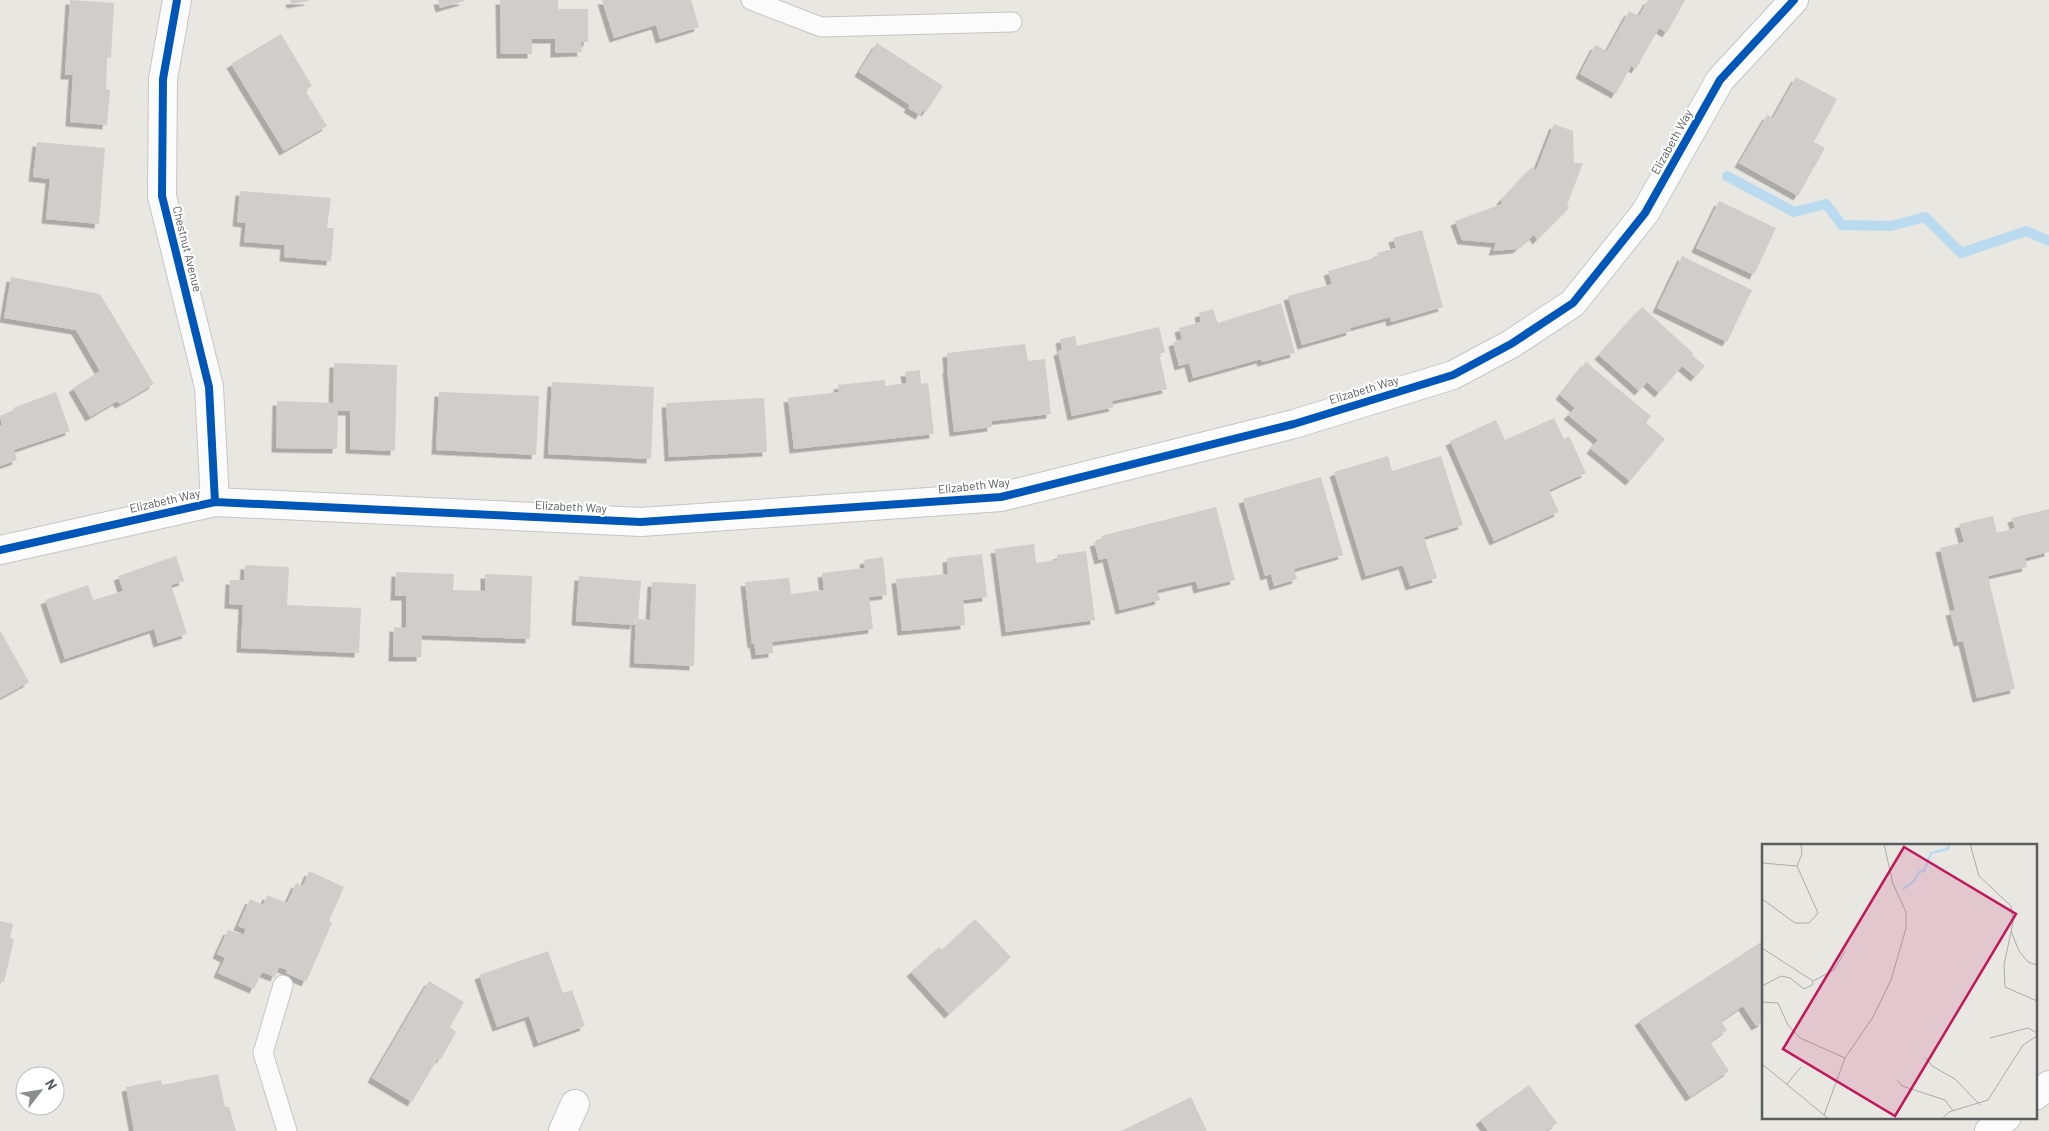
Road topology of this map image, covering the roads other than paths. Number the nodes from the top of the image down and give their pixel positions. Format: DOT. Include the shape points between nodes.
graph roads {
  1 [pos="177,0"];
  2 [pos="751,0"];
  3 [pos="1794,0"];
  4 [pos="1012,22"];
  5 [pos="215,502"];
  6 [pos="0,550"];
  7 [pos="283,985"];
  8 [pos="2049,1085"];
  9 [pos="2036,1095"];
  10 [pos="575,1104"];
  11 [pos="2006,1118"];
  12 [pos="287,1131"];
  13 [pos="562,1131"];
  14 [pos="1989,1131"];
  1 -- 5 [label="street, Chestnut Avenue" via="163,79 162,196 209,387"];
  2 -- 4 [label="lane" via="821,27"];
  3 -- 5 [label="street, Elizabeth Way" via="1720,80 1645,213 1573,303 1511,344 1453,375 1294,424 1001,497 642,522"];
  5 -- 6 [label="street, Elizabeth Way"];
  7 -- 12 [label="lane" via="263,1053"];
  8 -- 9 [label="street"];
  10 -- 13 [label="street"];
  11 -- 14 [label="street"];
}
